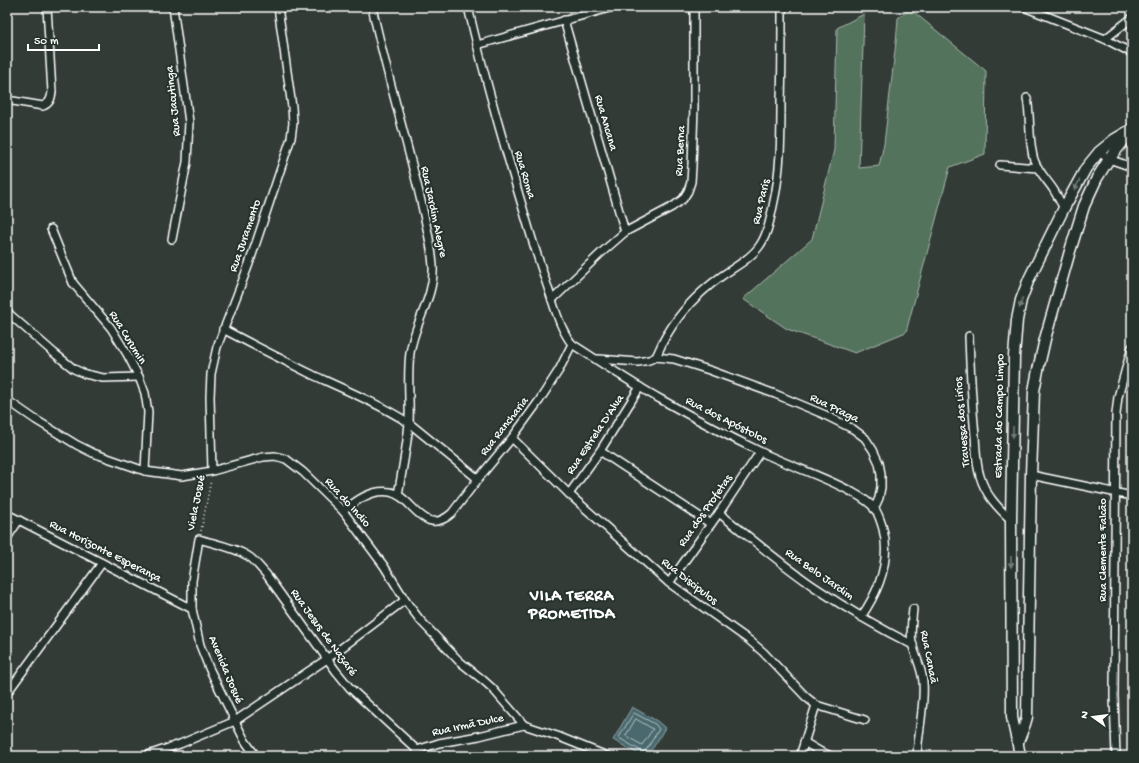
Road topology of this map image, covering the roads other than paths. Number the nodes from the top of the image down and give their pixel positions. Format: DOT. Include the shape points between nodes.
graph roads {
  1 [pos="47,7"];
  2 [pos="173,7"];
  3 [pos="278,7"];
  4 [pos="372,7"];
  5 [pos="468,7"];
  6 [pos="613,7"];
  7 [pos="694,7"];
  8 [pos="782,7"];
  9 [pos="1024,7"];
  10 [pos="1132,18"];
  11 [pos="564,20"];
  12 [pos="1104,39"];
  13 [pos="477,45"];
  14 [pos="1132,53"];
  15 [pos="1027,98"];
  16 [pos="7,100"];
  17 [pos="1132,130"];
  18 [pos="1099,152"];
  19 [pos="1109,159"];
  20 [pos="1000,165"];
  21 [pos="1132,167"];
  22 [pos="1038,168"];
  23 [pos="1086,168"];
  24 [pos="1097,178"];
  25 [pos="1064,208"];
  26 [pos="51,229"];
  27 [pos="624,232"];
  28 [pos="172,239"];
  29 [pos="552,300"];
  30 [pos="7,312"];
  31 [pos="223,330"];
  32 [pos="969,336"];
  33 [pos="572,344"];
  34 [pos="1132,347"];
  35 [pos="656,357"];
  36 [pos="596,359"];
  37 [pos="139,377"];
  38 [pos="640,387"];
  39 [pos="7,400"];
  40 [pos="409,423"];
  41 [pos="512,438"];
  42 [pos="600,451"];
  43 [pos="760,452"];
  44 [pos="145,470"];
  45 [pos="212,471"];
  46 [pos="1031,475"];
  47 [pos="478,479"];
  48 [pos="1116,493"];
  49 [pos="569,494"];
  50 [pos="398,495"];
  51 [pos="1132,496"];
  52 [pos="874,509"];
  53 [pos="342,511"];
  54 [pos="719,513"];
  55 [pos="7,514"];
  56 [pos="19,520"];
  57 [pos="1011,520"];
  58 [pos="710,524"];
  59 [pos="7,538"];
  60 [pos="199,539"];
  61 [pos="102,563"];
  62 [pos="669,583"];
  63 [pos="404,600"];
  64 [pos="192,609"];
  65 [pos="913,609"];
  66 [pos="861,617"];
  67 [pos="913,645"];
  68 [pos="327,659"];
  69 [pos="7,693"];
  70 [pos="816,705"];
  71 [pos="865,720"];
  72 [pos="235,721"];
  73 [pos="524,725"];
  74 [pos="804,742"];
  75 [pos="1018,742"];
  76 [pos="416,753"];
  77 [pos="145,756"];
  78 [pos="256,756"];
  79 [pos="607,756"];
  80 [pos="800,756"];
  81 [pos="831,756"];
  82 [pos="915,756"];
  83 [pos="1020,756"];
  84 [pos="1116,756"];
  1 -- 16 [label="street" via="51,98 48,104 43,106"];
  2 -- 28 [label="street, Rua Jacutinga" via="189,122 187,162"];
  3 -- 31 [label="street, Rua Juramento" via="292,107 291,138"];
  4 -- 40 [label="street, Rua Jardim Alegre" via="380,46 418,184 433,266 430,294 410,354"];
  5 -- 13 [label="street, Rua Roma"];
  6 -- 11 [label="street"];
  7 -- 27 [label="street, Rua Berna" via="694,107 692,166 688,191 683,199 672,207"];
  8 -- 35 [label="street, Rua Paris" via="781,152 778,184 766,232 750,257 721,276 690,304 667,334"];
  9 -- 12 [label="street"];
  10 -- 12 [label="street"];
  11 -- 13 [label="street"];
  11 -- 27 [label="street, Rua Ancana"];
  12 -- 14 [label="street"];
  13 -- 29 [label="street, Rua Roma" via="502,138"];
  15 -- 22 [label="street" via="1032,149"];
  17 -- 18 [label="street, Estrada do Campo Limpo"];
  17 -- 19 [label="street, Estrada do Campo Limpo"];
  18 -- 19 [label="street"];
  18 -- 23 [label="street, Estrada do Campo Limpo"];
  19 -- 21 [label="street"];
  19 -- 24 [label="street, Estrada do Campo Limpo"];
  20 -- 22 [label="street"];
  22 -- 25 [label="street"];
  23 -- 24 [label="street"];
  23 -- 25 [label="street, Estrada do Campo Limpo, one-way"];
  24 -- 46 [label="street, Estrada do Campo Limpo" via="1084,206 1070,251 1038,370 1033,403"];
  25 -- 57 [label="street, Estrada do Campo Limpo, one-way" via="1029,279 1017,320"];
  26 -- 37 [label="street, Rua Curumin" via="73,283 111,328"];
  27 -- 29 [label="street, Rua Berna"];
  29 -- 33 [label="street, Rua Roma"];
  30 -- 37 [label="street" via="74,369 103,378"];
  31 -- 40 [label="street" via="380,406"];
  31 -- 45 [label="street, Rua Juramento" via="211,374"];
  32 -- 57 [label="street, Travessa dos Lirios" via="971,393 979,475 992,500"];
  33 -- 36 [label="street, Rua dos Apóstolos"];
  33 -- 41 [label="street, Rua Rancharia" via="543,395"];
  34 -- 48 [label="street, Rua Clemente Falcão" via="1116,406"];
  35 -- 36 [label="street" via="638,362"];
  35 -- 52 [label="street, Rua Praga" via="674,359 747,383 853,429 865,438 879,463 881,487"];
  36 -- 38 [label="street, Rua dos Apóstolos"];
  37 -- 44 [label="street, Rua Curumin" via="148,412"];
  38 -- 42 [label="street, Rua Estrela D'Alva"];
  38 -- 43 [label="street, Rua dos Apóstolos"];
  39 -- 44 [label="street, Rua do Indio" via="77,445 101,456"];
  40 -- 47 [label="street"];
  40 -- 50 [label="street, Rua Jardim Alegre"];
  41 -- 47 [label="street, Rua Rancharia"];
  41 -- 49 [label="street, Rua Discipulos"];
  42 -- 49 [label="street, Rua Estrela D'Alva"];
  42 -- 58 [label="street"];
  43 -- 52 [label="street, Rua dos Apóstolos" via="825,478 866,501"];
  43 -- 54 [label="street, Rua dos Profetas"];
  44 -- 45 [label="street, Rua do Indio" via="182,476"];
  45 -- 53 [label="street, Rua do Indio" via="263,457 275,456 286,459 303,472"];
  46 -- 48 [label="street"];
  46 -- 75 [label="street, Estrada do Campo Limpo" via="1027,717"];
  47 -- 50 [label="street, Rua Rancharia" via="452,513 442,521 429,520 419,515"];
  48 -- 51 [label="street"];
  48 -- 84 [label="street, Rua Clemente Falcão"];
  49 -- 62 [label="street, Rua Discipulos"];
  50 -- 53 [label="street" via="382,491 359,499"];
  52 -- 66 [label="street" via="881,521 885,538 885,559 877,590"];
  53 -- 63 [label="street, Rua do Indio" via="384,566"];
  54 -- 58 [label="street, Rua dos Profetas"];
  54 -- 66 [label="street, Rua Belo Jardim" via="815,588"];
  55 -- 56 [label="street, Rua Horizonte Esperança"];
  56 -- 59 [label="street"];
  56 -- 61 [label="street, Rua Horizonte Esperança"];
  57 -- 75 [label="street, Estrada do Campo Limpo, one-way" via="1012,717"];
  58 -- 62 [label="street, Rua dos Profetas"];
  60 -- 64 [label="street, Avenida Josué" via="192,581"];
  60 -- 68 [label="street, Rua Jesus de Nazaré" via="249,556 266,574"];
  61 -- 64 [label="street, Rua Horizonte Esperança"];
  61 -- 69 [label="street"];
  62 -- 70 [label="street, Rua Discipulos" via="749,640"];
  63 -- 68 [label="street"];
  63 -- 73 [label="street, Rua do Indio" via="448,651 492,688"];
  64 -- 72 [label="street, Avenida Josué" via="200,645"];
  65 -- 67 [label="street, Rua Canaã"];
  66 -- 67 [label="street, Rua Belo Jardim"];
  67 -- 82 [label="street, Rua Canaã" via="923,682"];
  68 -- 72 [label="street"];
  68 -- 76 [label="street, Rua Jesus de Nazaré" via="350,688"];
  70 -- 71 [label="street, Rua Discipulos"];
  70 -- 74 [label="street"];
  72 -- 77 [label="street"];
  72 -- 78 [label="street, Avenida Josué"];
  73 -- 76 [label="street, Rua Irmã Dulce" via="439,743"];
  73 -- 79 [label="street"];
  74 -- 80 [label="street"];
  74 -- 81 [label="street"];
  75 -- 83 [label="street, Estrada do Campo Limpo"];
}
